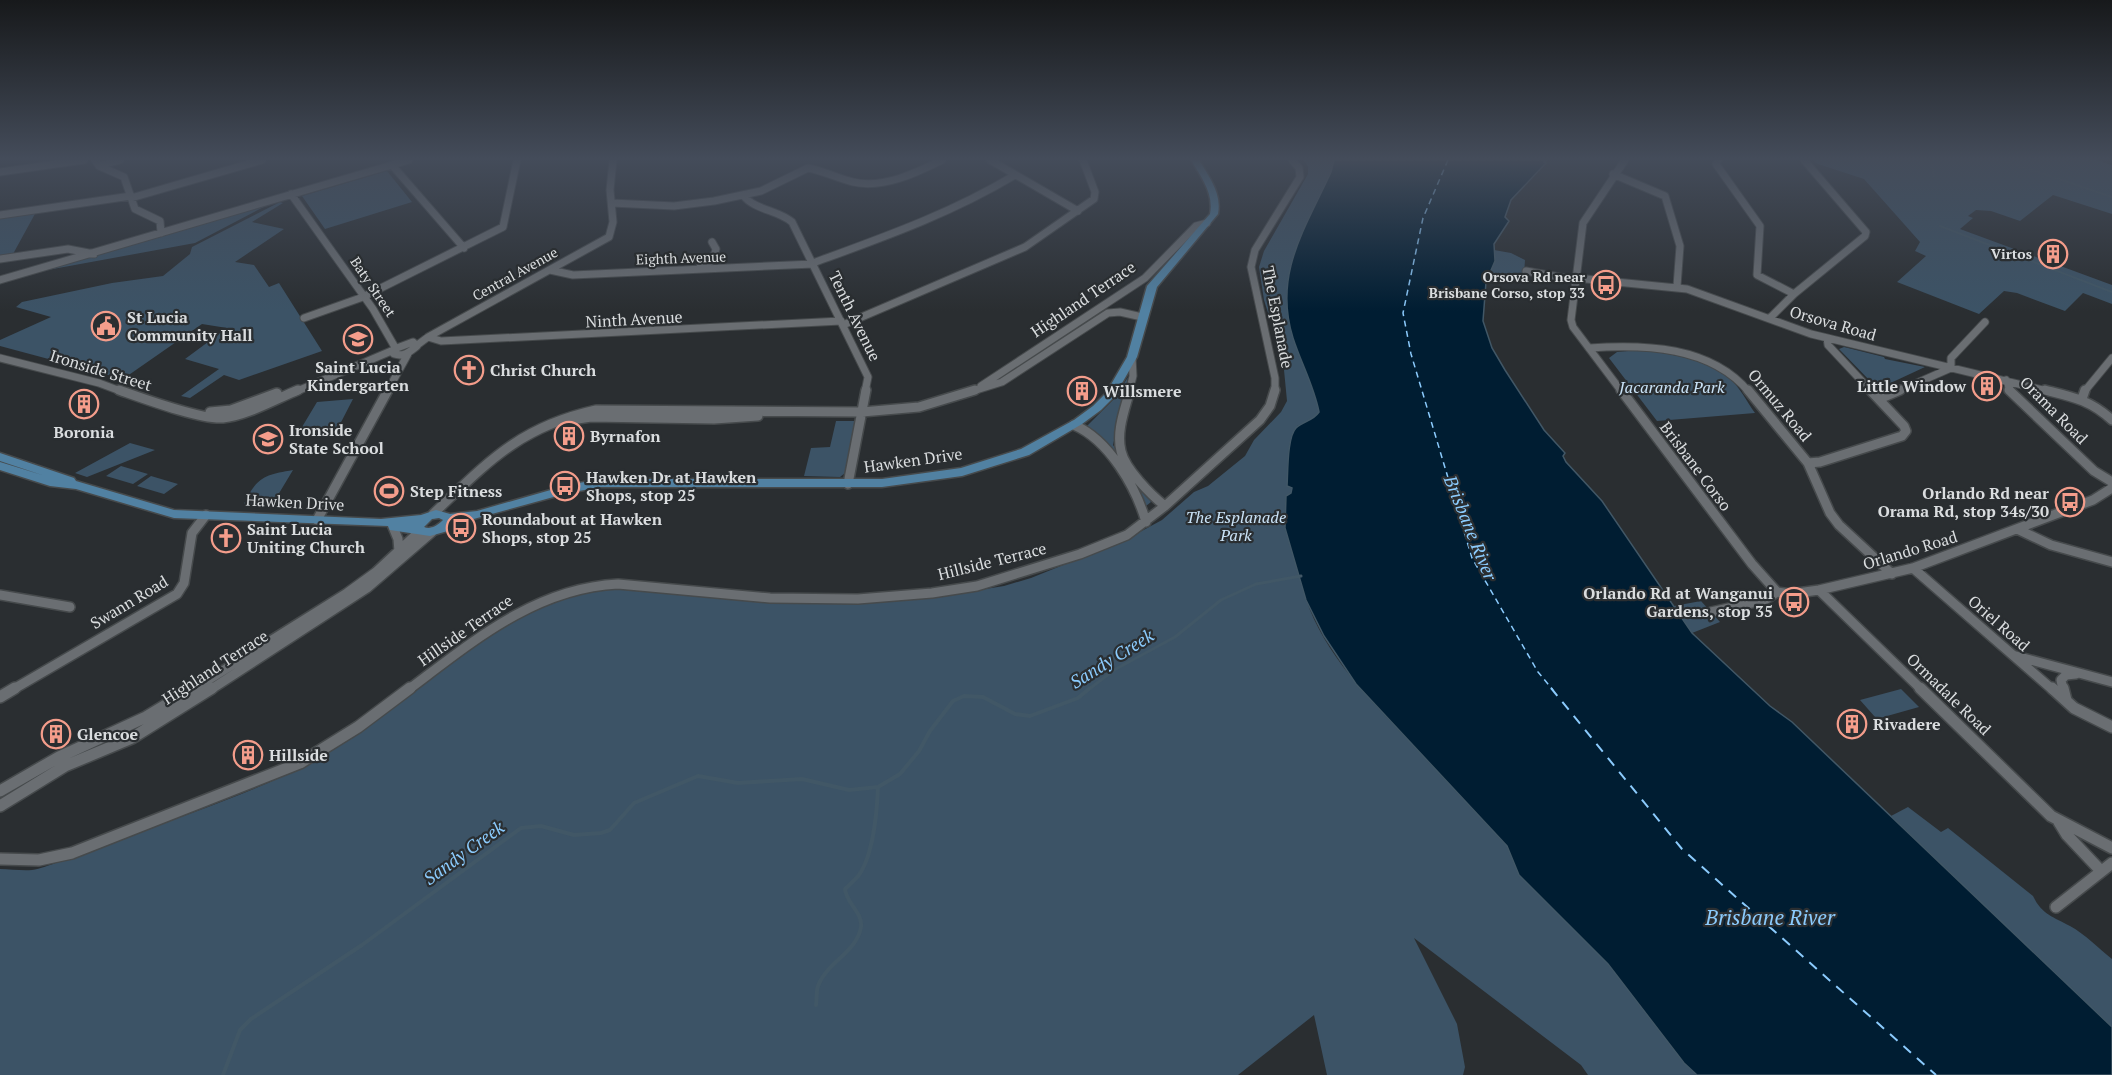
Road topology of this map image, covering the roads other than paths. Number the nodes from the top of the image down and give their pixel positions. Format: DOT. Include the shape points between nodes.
graph roads {
  1 [pos="35,210"];
  2 [pos="137,210"];
  3 [pos="237,210"];
  4 [pos="302,210"];
  5 [pos="431,210"];
  6 [pos="507,210"];
  7 [pos="612,210"];
  8 [pos="768,210"];
  9 [pos="951,210"];
  10 [pos="1207,210"];
  11 [pos="1214,210"];
  12 [pos="1280,210"];
  13 [pos="1591,210"];
  14 [pos="1669,210"];
  15 [pos="1749,210"];
  16 [pos="1847,210"];
  17 [pos="1078,211"];
  18 [pos="0,215"];
  19 [pos="1206,223"];
  20 [pos="161,233"];
  21 [pos="712,242"];
  22 [pos="464,248"];
  23 [pos="94,254"];
  24 [pos="54,256"];
  25 [pos="79,258"];
  26 [pos="0,259"];
  27 [pos="712,260"];
  28 [pos="0,264"];
  29 [pos="813,264"];
  30 [pos="51,266"];
  31 [pos="725,268"];
  32 [pos="696,269"];
  33 [pos="550,270"];
  34 [pos="1526,271"];
  35 [pos="1576,279"];
  36 [pos="0,280"];
  37 [pos="1677,286"];
  38 [pos="1794,294"];
  39 [pos="363,297"];
  40 [pos="1142,317"];
  41 [pos="304,318"];
  42 [pos="1770,318"];
  43 [pos="1985,322"];
  44 [pos="842,323"];
  45 [pos="390,336"];
  46 [pos="428,336"];
  47 [pos="1827,338"];
  48 [pos="411,346"];
  49 [pos="1589,348"];
  50 [pos="395,352"];
  51 [pos="1132,357"];
  52 [pos="0,358"];
  53 [pos="2112,358"];
  54 [pos="1951,368"];
  55 [pos="398,370"];
  56 [pos="2101,371"];
  57 [pos="2112,375"];
  58 [pos="2006,380"];
  59 [pos="969,394"];
  60 [pos="1879,399"];
  61 [pos="2082,399"];
  62 [pos="862,412"];
  63 [pos="2112,420"];
  64 [pos="1074,425"];
  65 [pos="0,457"];
  66 [pos="1808,463"];
  67 [pos="0,466"];
  68 [pos="2112,482"];
  69 [pos="76,484"];
  70 [pos="848,484"];
  71 [pos="2112,488"];
  72 [pos="1165,506"];
  73 [pos="206,515"];
  74 [pos="1149,519"];
  75 [pos="317,520"];
  76 [pos="381,523"];
  77 [pos="433,523"];
  78 [pos="393,527"];
  79 [pos="2017,529"];
  80 [pos="399,552"];
  81 [pos="2112,562"];
  82 [pos="1913,568"];
  83 [pos="1892,574"];
  84 [pos="1819,590"];
  85 [pos="1777,592"];
  86 [pos="0,595"];
  87 [pos="70,607"];
  88 [pos="1711,612"];
  89 [pos="2013,655"];
  90 [pos="2081,674"];
  91 [pos="2112,682"];
  92 [pos="0,697"];
  93 [pos="2066,701"];
  94 [pos="2112,727"];
  95 [pos="0,791"];
  96 [pos="0,806"];
  97 [pos="2058,820"];
  98 [pos="2112,848"];
  99 [pos="0,859"];
  100 [pos="2112,863"];
  101 [pos="2102,871"];
  102 [pos="2056,907"];
  1 -- 18 [label="street"];
  2 -- 20 [label="street" via="160,221"];
  3 -- 20 [label="street"];
  4 -- 39 [label="street, Baty Street"];
  5 -- 22 [label="street"];
  6 -- 22 [label="street" via="503,227"];
  7 -- 33 [label="street, Central Avenue" via="610,236"];
  8 -- 29 [label="street, Tenth Avenue" via="788,219"];
  9 -- 29 [label="street, Eighth Avenue" via="926,225 848,257"];
  10 -- 19 [label="main road"];
  11 -- 19 [label="main road, Hawken Drive"];
  12 -- 72 [label="street, The Esplanade" via="1255,250 1251,267 1275,378 1274,400 1260,420"];
  13 -- 35 [label="street, Brisbane Corso" via="1583,223"];
  14 -- 37 [label="street" via="1680,246"];
  15 -- 38 [label="street" via="1760,226 1757,275"];
  16 -- 38 [label="street" via="1866,232 1864,236"];
  17 -- 44 [label="street, Ninth Avenue" via="1025,247 856,321"];
  19 -- 40 [label="main road, Hawken Drive" via="1155,282"];
  19 -- 59 [label="street, Highland Terrace" via="1196,226 1145,278"];
  20 -- 23 [label="street"];
  21 -- 27 [label="street" via="716,249"];
  22 -- 39 [label="street"];
  23 -- 25 [label="street"];
  23 -- 26 [label="street" via="68,249"];
  24 -- 25 [label="street" via="73,254"];
  24 -- 28 [label="street"];
  24 -- 30 [label="street"];
  25 -- 30 [label="street"];
  27 -- 31 [label="street"];
  27 -- 32 [label="street"];
  29 -- 31 [label="street, Eighth Avenue"];
  29 -- 44 [label="street, Tenth Avenue"];
  30 -- 36 [label="street"];
  31 -- 32 [label="street, Eighth Avenue"];
  32 -- 33 [label="street, Eighth Avenue" via="573,274"];
  33 -- 46 [label="street, Central Avenue"];
  34 -- 35 [label="street, Orsova Road"];
  35 -- 37 [label="street, Orsova Road"];
  35 -- 49 [label="street, Brisbane Corso" via="1571,320"];
  37 -- 42 [label="street, Orsova Road"];
  38 -- 42 [label="street"];
  39 -- 41 [label="street"];
  39 -- 45 [label="street, Baty Street"];
  40 -- 51 [label="main road, Hawken Drive"];
  40 -- 59 [label="street, Highland Terrace" via="1108,313 1006,380"];
  42 -- 47 [label="street, Orsova Road"];
  43 -- 54 [label="street" via="1951,358"];
  44 -- 46 [label="street, Ninth Avenue" via="441,342"];
  44 -- 62 [label="street, Tenth Avenue" via="868,377"];
  45 -- 48 [label="street, Baty Street"];
  45 -- 50 [label="street, Baty Street"];
  46 -- 48 [label="street, Central Avenue"];
  47 -- 54 [label="street, Orsova Road"];
  47 -- 60 [label="street" via="1828,345"];
  48 -- 50 [label="street, Central Avenue"];
  48 -- 55 [label="street, Central Avenue"];
  49 -- 66 [label="street, Ormuz Road" via="1669,348 1728,370"];
  49 -- 85 [label="street, Brisbane Corso"];
  50 -- 52 [label="street, Ironside Street" via="231,410 192,412 76,376"];
  50 -- 55 [label="street"];
  51 -- 64 [label="main road, Hawken Drive" via="1107,399"];
  51 -- 72 [label="street" via="1133,376 1120,429 1120,449 1147,492"];
  53 -- 56 [label="street"];
  54 -- 58 [label="street, Orsova Road"];
  54 -- 60 [label="street"];
  55 -- 75 [label="street, Central Avenue"];
  56 -- 57 [label="street"];
  56 -- 61 [label="street" via="2085,389"];
  58 -- 61 [label="street, Orsova Road"];
  58 -- 68 [label="street, Orama Road" via="2008,389 2061,440"];
  59 -- 62 [label="street, Highland Terrace" via="919,407"];
  60 -- 66 [label="street" via="1904,426 1902,436"];
  61 -- 63 [label="street"];
  62 -- 70 [label="street, Tenth Avenue"];
  62 -- 77 [label="street, Highland Terrace" via="788,411 714,419 591,417 536,427 501,449"];
  64 -- 70 [label="main road, Hawken Drive" via="1025,452 962,472 905,482"];
  64 -- 74 [label="street" via="1100,444"];
  65 -- 69 [label="main road" via="60,475"];
  66 -- 83 [label="street, Ormuz Road" via="1839,525"];
  67 -- 69 [label="main road" via="50,482"];
  69 -- 73 [label="main road" via="166,513"];
  70 -- 77 [label="main road, Hawken Drive" via="601,483"];
  71 -- 79 [label="street, Orlando Road" via="2093,500"];
  72 -- 74 [label="street, The Esplanade"];
  73 -- 75 [label="main road, Hawken Drive"];
  73 -- 92 [label="street, Swann Road" via="192,533 184,583 178,592"];
  74 -- 99 [label="street, Hillside Terrace" via="1127,535 1080,554 1010,577 932,594 786,598 618,584 563,593 534,603 497,625 358,727 292,766 72,853 39,860"];
  75 -- 76 [label="main road, Hawken Drive"];
  76 -- 77 [label="main road, Hawken Drive"];
  76 -- 78 [label="main road, Hawken Drive"];
  77 -- 78 [label="main road, Hawken Drive"];
  77 -- 80 [label="street, Highland Terrace"];
  77 -- 96 [label="street, Highland Terrace" via="367,588 160,722 65,766"];
  78 -- 80 [label="street"];
  79 -- 81 [label="street" via="2059,549"];
  79 -- 82 [label="street, Orlando Road"];
  80 -- 95 [label="street, Highland Terrace" via="347,593 152,714 49,762"];
  82 -- 83 [label="street, Orlando Road"];
  82 -- 89 [label="street, Oriel Road"];
  83 -- 84 [label="street, Orlando Road"];
  84 -- 85 [label="street, Orlando Road"];
  84 -- 97 [label="street, Ormadale Road"];
  85 -- 88 [label="street, Orlando Road" via="1765,600"];
  86 -- 87 [label="street"];
  89 -- 90 [label="street"];
  89 -- 93 [label="street, Oriel Road"];
  90 -- 91 [label="street"];
  90 -- 93 [label="street" via="2066,675 2061,680"];
  93 -- 94 [label="street, Oriel Road"];
  97 -- 98 [label="street, Ormadale Road"];
  97 -- 101 [label="street, Ormadale Road"];
  100 -- 101 [label="street"];
  101 -- 102 [label="street"];
}
